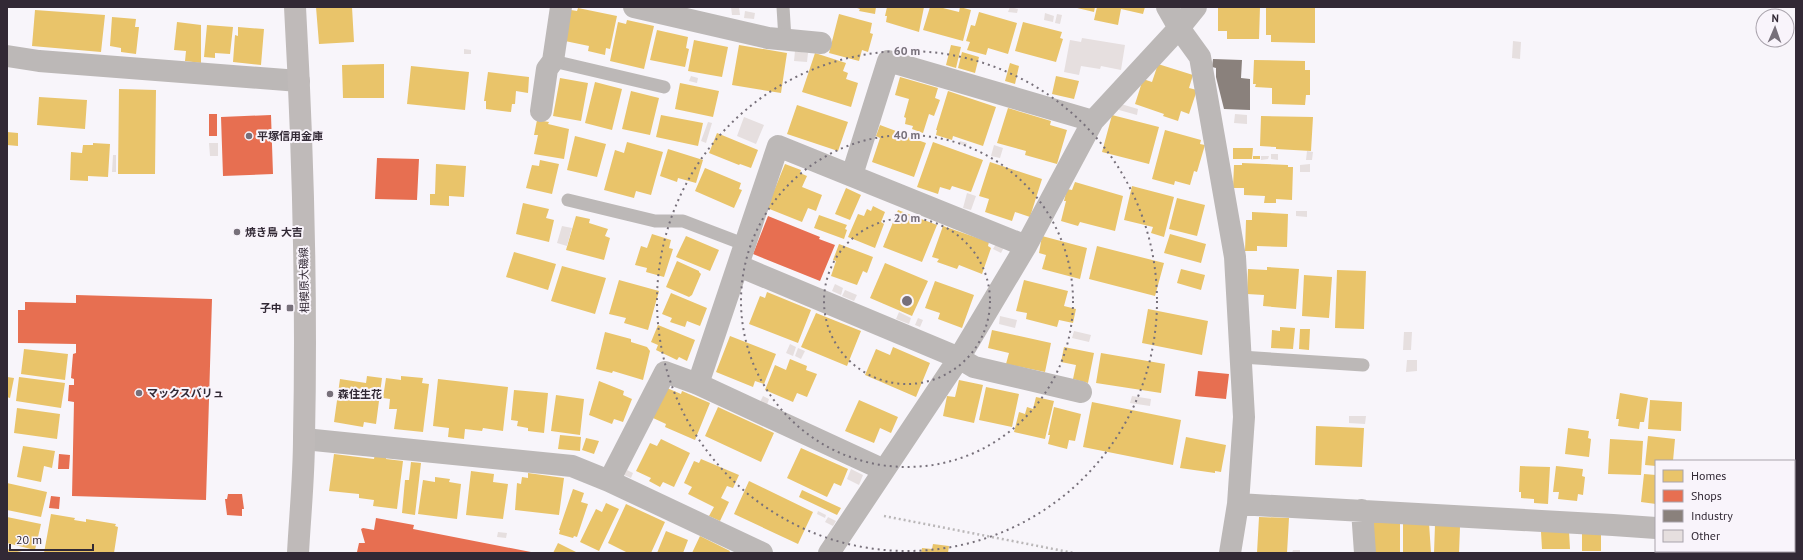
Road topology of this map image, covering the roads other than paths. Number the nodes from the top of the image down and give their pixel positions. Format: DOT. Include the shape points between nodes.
graph roads {
  1 [pos="295,7"];
  2 [pos="561,7"];
  3 [pos="634,7"];
  4 [pos="783,7"];
  5 [pos="1167,7"];
  6 [pos="1196,7"];
  7 [pos="1179,28"];
  8 [pos="784,39"];
  9 [pos="821,43"];
  10 [pos="8,61"];
  11 [pos="553,61"];
  12 [pos="299,81"];
  13 [pos="664,87"];
  14 [pos="541,111"];
  15 [pos="1093,121"];
  16 [pos="852,175"];
  17 [pos="568,200"];
  18 [pos="746,244"];
  19 [pos="1026,246"];
  20 [pos="739,266"];
  21 [pos="1241,357"];
  22 [pos="958,358"];
  23 [pos="1363,365"];
  24 [pos="698,384"];
  25 [pos="1081,392"];
  26 [pos="304,439"];
  27 [pos="884,470"];
  28 [pos="609,481"];
  29 [pos="1238,504"];
  30 [pos="1362,510"];
  31 [pos="1655,528"];
  32 [pos="298,553"];
  33 [pos="762,553"];
  34 [pos="829,553"];
  35 [pos="1230,553"];
  36 [pos="1365,553"];
  1 -- 12 [label="main road, 相模原大磯線"];
  2 -- 11 [label="street"];
  3 -- 8 [label="street" via="768,38"];
  4 -- 8 [label="lane"];
  5 -- 7 [label="street"];
  6 -- 7 [label="street"];
  7 -- 15 [label="street"];
  7 -- 21 [label="street" via="1200,57 1235,256"];
  8 -- 9 [label="street"];
  10 -- 12 [label="street" via="39,61"];
  11 -- 13 [label="lane"];
  11 -- 14 [label="street" via="547,70"];
  12 -- 26 [label="main road, 相模原大磯線" via="304,278"];
  15 -- 16 [label="street" via="888,61"];
  15 -- 19 [label="street"];
  16 -- 18 [label="street" via="778,146"];
  16 -- 19 [label="street"];
  17 -- 18 [label="lane" via="655,221 683,221"];
  18 -- 20 [label="street"];
  19 -- 22 [label="street"];
  20 -- 22 [label="street"];
  20 -- 24 [label="street"];
  21 -- 23 [label="lane"];
  21 -- 29 [label="street" via="1244,417"];
  22 -- 25 [label="street" via="974,367"];
  22 -- 27 [label="street"];
  24 -- 27 [label="street"];
  24 -- 28 [label="street" via="665,372"];
  26 -- 28 [label="street" via="572,466"];
  26 -- 32 [label="main road, 相模原大磯線"];
  27 -- 34 [label="street"];
  28 -- 33 [label="street"];
  29 -- 30 [label="street"];
  29 -- 35 [label="street"];
  30 -- 31 [label="street"];
  30 -- 36 [label="street"];
}
